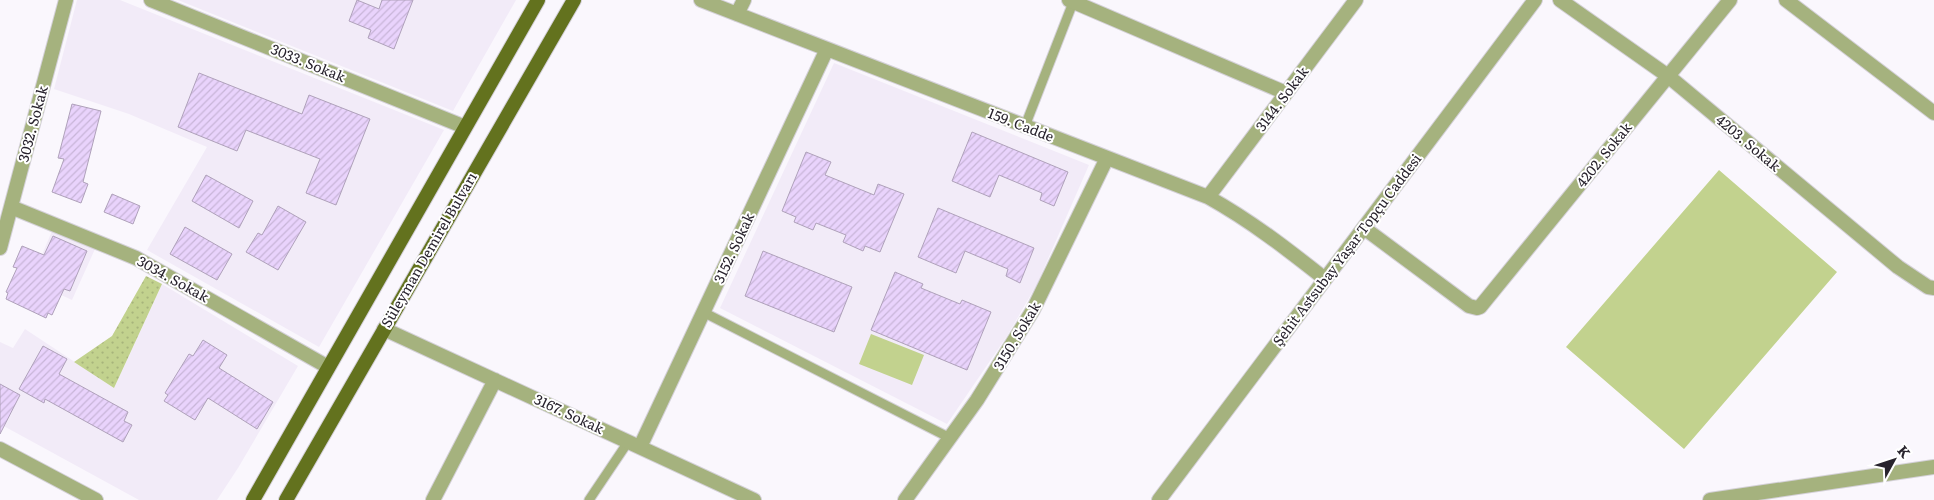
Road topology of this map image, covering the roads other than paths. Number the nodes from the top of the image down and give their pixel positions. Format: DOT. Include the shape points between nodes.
graph roads {
  1 [pos="66,0"];
  2 [pos="150,0"];
  3 [pos="538,0"];
  4 [pos="574,0"];
  5 [pos="701,0"];
  6 [pos="744,0"];
  7 [pos="1356,0"];
  8 [pos="1535,0"];
  9 [pos="1560,0"];
  10 [pos="1730,0"];
  11 [pos="1786,0"];
  12 [pos="1072,1"];
  13 [pos="737,14"];
  14 [pos="827,49"];
  15 [pos="1668,76"];
  16 [pos="1286,93"];
  17 [pos="1934,113"];
  18 [pos="466,126"];
  19 [pos="1025,126"];
  20 [pos="1107,158"];
  21 [pos="1208,198"];
  22 [pos="11,208"];
  23 [pos="1364,228"];
  24 [pos="0,248"];
  25 [pos="1325,279"];
  26 [pos="1934,288"];
  27 [pos="704,312"];
  28 [pos="384,329"];
  29 [pos="328,368"];
  30 [pos="495,380"];
  31 [pos="950,438"];
  32 [pos="634,444"];
  33 [pos="0,449"];
  34 [pos="1934,467"];
  35 [pos="94,499"];
  36 [pos="254,500"];
  37 [pos="286,500"];
  38 [pos="433,500"];
  39 [pos="589,500"];
  40 [pos="754,500"];
  41 [pos="905,500"];
  42 [pos="1159,500"];
  43 [pos="1710,500"];
  1 -- 22 [label="street, 3032. Sokak"];
  2 -- 18 [label="street, 3033. Sokak"];
  3 -- 18 [label="main road"];
  4 -- 28 [label="main road, Süleyman Demirel Bulvarı"];
  5 -- 13 [label="street, 159. Cadde"];
  6 -- 13 [label="street"];
  7 -- 16 [label="street, 3144. Sokak"];
  8 -- 23 [label="street, Şehit Astsubay Yaşar Topçu Caddesi"];
  9 -- 15 [label="street, 4203. Sokak"];
  10 -- 15 [label="street, 4202. Sokak"];
  11 -- 17 [label="street"];
  12 -- 16 [label="street"];
  12 -- 19 [label="lane"];
  13 -- 14 [label="street, 159. Cadde"];
  14 -- 19 [label="street, 159. Cadde"];
  14 -- 27 [label="street, 3152. Sokak"];
  15 -- 23 [label="street, 4202. Sokak" via="1477,308 1469,306"];
  15 -- 26 [label="street, 4203. Sokak" via="1898,267"];
  16 -- 21 [label="street, 3144. Sokak"];
  18 -- 29 [label="main road"];
  19 -- 20 [label="street, 159. Cadde"];
  20 -- 21 [label="street, 159. Cadde"];
  20 -- 31 [label="street, 3150. Sokak" via="1037,302 988,384"];
  21 -- 25 [label="street, 159. Cadde" via="1267,233"];
  22 -- 24 [label="street, 3032. Sokak"];
  22 -- 29 [label="street, 3034. Sokak" via="136,258"];
  23 -- 25 [label="street, Şehit Astsubay Yaşar Topçu Caddesi"];
  25 -- 42 [label="street, Şehit Astsubay Yaşar Topçu Caddesi"];
  27 -- 31 [label="lane"];
  27 -- 32 [label="street, 3152. Sokak"];
  28 -- 30 [label="street, 3167. Sokak"];
  28 -- 37 [label="main road, Süleyman Demirel Bulvarı"];
  29 -- 36 [label="main road"];
  30 -- 32 [label="street, 3167. Sokak"];
  30 -- 38 [label="street"];
  31 -- 41 [label="street, 3150. Sokak"];
  32 -- 39 [label="lane"];
  32 -- 40 [label="street, 3167. Sokak"];
  33 -- 35 [label="street"];
  34 -- 43 [label="street"];
}
